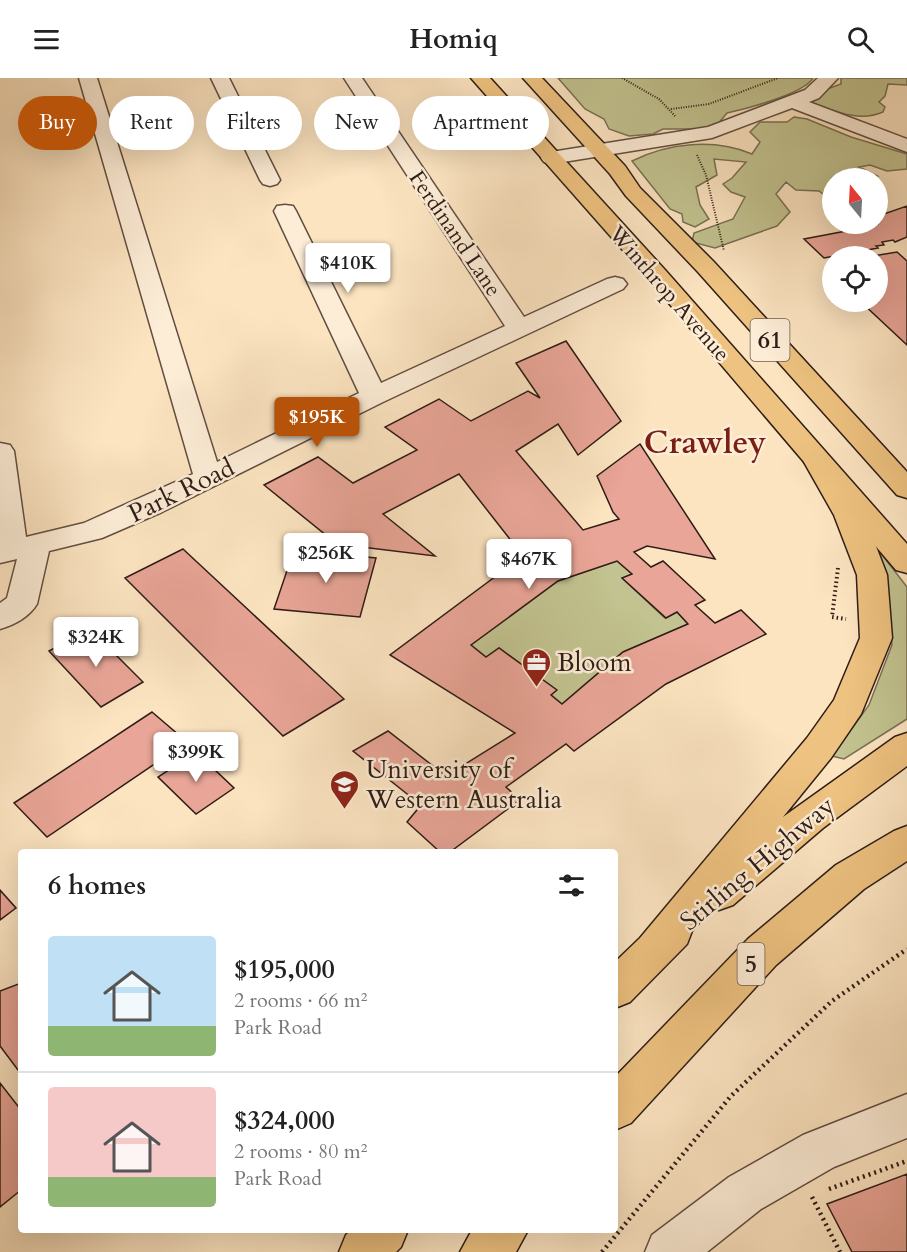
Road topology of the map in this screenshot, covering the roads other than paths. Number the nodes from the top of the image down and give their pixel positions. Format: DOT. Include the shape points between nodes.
graph roads {
  1 [pos="88,78"];
  2 [pos="220,78"];
  3 [pos="353,78"];
  4 [pos="480,78"];
  5 [pos="532,78"];
  6 [pos="828,78"];
  7 [pos="790,101"];
  8 [pos="907,146"];
  9 [pos="600,151"];
  10 [pos="551,158"];
  11 [pos="270,180"];
  12 [pos="285,211"];
  13 [pos="615,284"];
  14 [pos="519,328"];
  15 [pos="374,396"];
  16 [pos="0,451"];
  17 [pos="818,462"];
  18 [pos="208,477"];
  19 [pos="907,489"];
  20 [pos="16,549"];
  21 [pos="907,562"];
  22 [pos="0,618"];
  23 [pos="907,747"];
  24 [pos="907,842"];
  25 [pos="656,946"];
  26 [pos="618,986"];
  27 [pos="618,1105"];
  28 [pos="907,1116"];
  29 [pos="381,1233"];
  30 [pos="501,1233"];
  31 [pos="363,1252"];
  32 [pos="484,1252"];
  33 [pos="669,1252"];
  1 -- 18 [label="street"];
  2 -- 11 [label="street"];
  3 -- 14 [label="street, Ferdinand Lane"];
  4 -- 10 [label="main road, Winthrop Avenue / 61"];
  5 -- 9 [label="main road, Winthrop Avenue / 61"];
  6 -- 7 [label="street" via="812,94"];
  7 -- 8 [label="street"];
  7 -- 9 [label="street" via="712,132"];
  9 -- 10 [label="street"];
  9 -- 19 [label="main road, Winthrop Avenue / 61" via="633,192"];
  10 -- 17 [label="main road, Winthrop Avenue / 61"];
  12 -- 15 [label="street"];
  13 -- 14 [label="street, Park Road"];
  14 -- 15 [label="street, Park Road"];
  15 -- 18 [label="street, Park Road"];
  16 -- 20 [label="street"];
  17 -- 21 [label="main road, Winthrop Avenue / 61"];
  17 -- 25 [label="main road" via="849,515 872,575 876,638 849,705 819,748"];
  18 -- 20 [label="street, Park Road" via="92,531"];
  20 -- 22 [label="street" via="21,604"];
  23 -- 25 [label="main road, Stirling Highway" via="810,817"];
  24 -- 27 [label="main road, 5" via="850,877 762,952"];
  25 -- 26 [label="main road, Stirling Highway"];
  28 -- 33 [label="street" via="819,1151 745,1193"];
  29 -- 31 [label="main road"];
  30 -- 32 [label="main road"];
}
